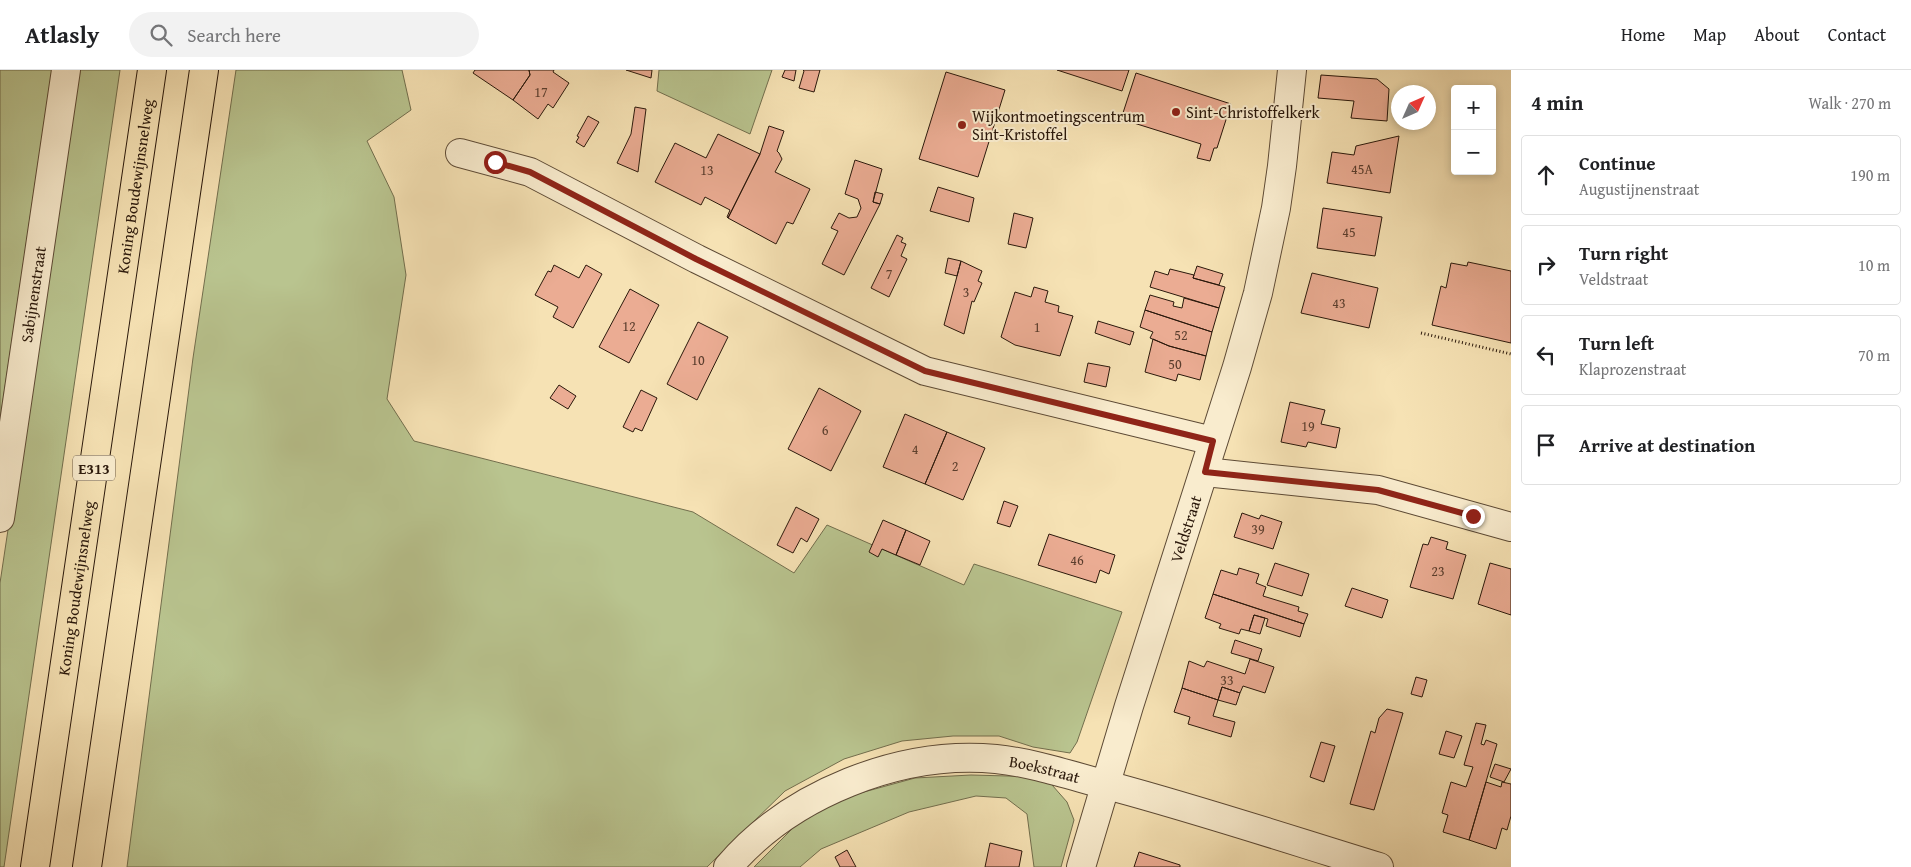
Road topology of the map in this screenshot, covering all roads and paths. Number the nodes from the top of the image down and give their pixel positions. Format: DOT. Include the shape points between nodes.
graph roads {
  1 [pos="66,70"];
  2 [pos="152,70"];
  3 [pos="204,70"];
  4 [pos="1292,70"];
  5 [pos="460,153"];
  6 [pos="1421,333"];
  7 [pos="1511,354"];
  8 [pos="1213,441"];
  9 [pos="1205,472"];
  10 [pos="0,518"];
  11 [pos="1511,527"];
  12 [pos="1105,785"];
  13 [pos="35,867"];
  14 [pos="87,867"];
  15 [pos="728,867"];
  16 [pos="1081,867"];
  17 [pos="1378,867"];
  1 -- 10 [label="street, Sabijnenstraat"];
  2 -- 13 [label="highway, Koning Boudewijnsnelweg / E313"];
  3 -- 14 [label="highway"];
  4 -- 8 [label="street, Veldstraat" via="1276,208 1255,302"];
  5 -- 8 [label="street" via="530,172 696,259 925,371"];
  6 -- 7 [label="path"];
  8 -- 9 [label="street, Veldstraat"];
  9 -- 11 [label="street" via="1378,490"];
  9 -- 12 [label="street, Veldstraat"];
  12 -- 15 [label="street, Boekstraat" via="996,759 960,758 884,770 836,787 789,813 760,834"];
  12 -- 16 [label="street, Veldstraat"];
  12 -- 17 [label="street, Boekstraat" via="1168,801"];
}
